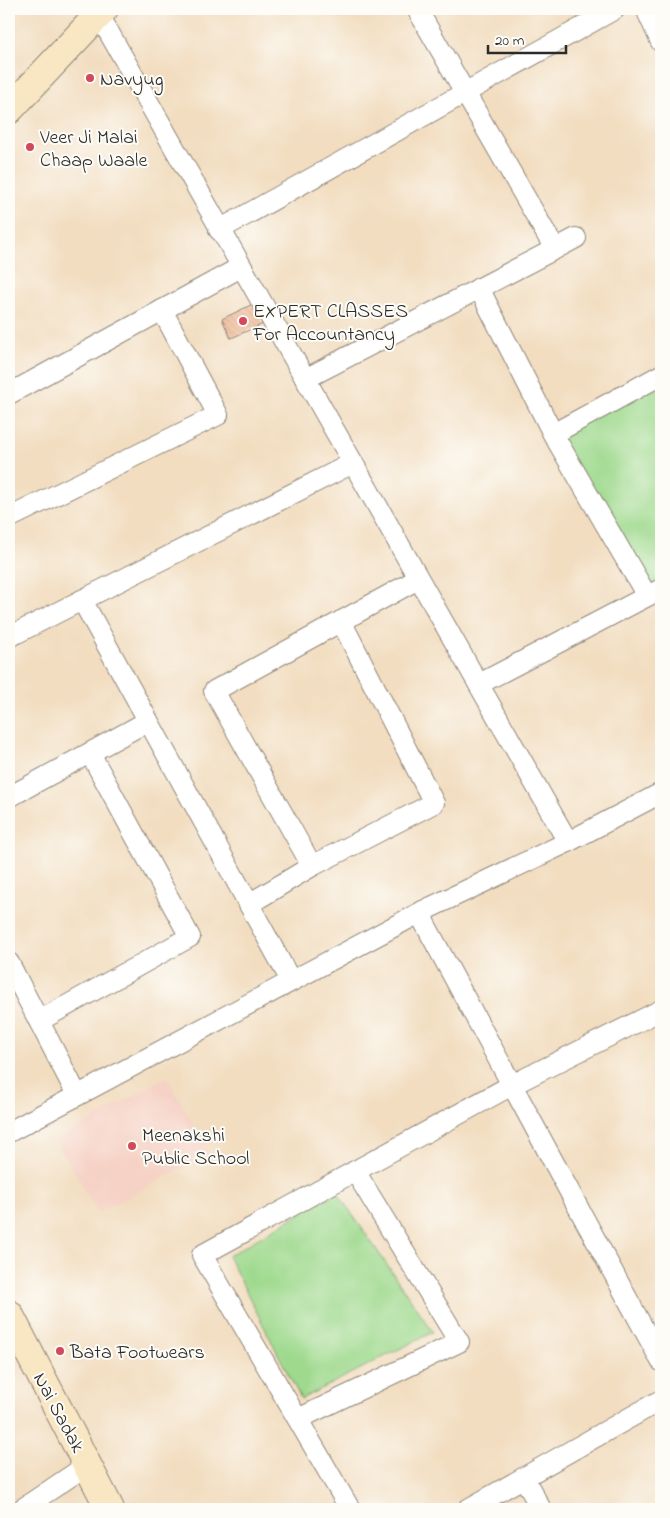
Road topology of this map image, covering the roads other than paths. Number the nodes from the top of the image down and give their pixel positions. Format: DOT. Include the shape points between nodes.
graph roads {
  1 [pos="417,9"];
  2 [pos="616,9"];
  3 [pos="646,9"];
  4 [pos="102,12"];
  5 [pos="661,42"];
  6 [pos="466,93"];
  7 [pos="9,110"];
  8 [pos="220,230"];
  9 [pos="576,238"];
  10 [pos="555,249"];
  11 [pos="241,267"];
  12 [pos="479,288"];
  13 [pos="162,310"];
  14 [pos="661,375"];
  15 [pos="305,379"];
  16 [pos="9,394"];
  17 [pos="553,434"];
  18 [pos="353,463"];
  19 [pos="9,518"];
  20 [pos="418,579"];
  21 [pos="654,593"];
  22 [pos="82,600"];
  23 [pos="341,621"];
  24 [pos="9,637"];
  25 [pos="479,684"];
  26 [pos="148,721"];
  27 [pos="90,753"];
  28 [pos="661,793"];
  29 [pos="9,797"];
  30 [pos="568,842"];
  31 [pos="312,866"];
  32 [pos="249,904"];
  33 [pos="423,910"];
  34 [pos="9,963"];
  35 [pos="291,981"];
  36 [pos="659,1015"];
  37 [pos="38,1021"];
  38 [pos="512,1085"];
  39 [pos="77,1095"];
  40 [pos="9,1132"];
  41 [pos="355,1172"];
  42 [pos="9,1314"];
  43 [pos="661,1361"];
  44 [pos="661,1400"];
  45 [pos="298,1420"];
  46 [pos="87,1464"];
  47 [pos="524,1478"];
  48 [pos="22,1509"];
  49 [pos="110,1509"];
  50 [pos="350,1509"];
  51 [pos="468,1509"];
  52 [pos="541,1509"];
  1 -- 6 [label="street"];
  2 -- 6 [label="street"];
  3 -- 5 [label="street"];
  4 -- 7 [label="street"];
  4 -- 8 [label="street"];
  6 -- 8 [label="street"];
  6 -- 10 [label="street"];
  8 -- 11 [label="street"];
  9 -- 10 [label="street"];
  10 -- 12 [label="street"];
  11 -- 13 [label="street"];
  11 -- 15 [label="street"];
  12 -- 15 [label="street"];
  12 -- 17 [label="street"];
  13 -- 16 [label="street"];
  13 -- 19 [label="street" via="218,415"];
  14 -- 17 [label="street"];
  15 -- 18 [label="street"];
  17 -- 21 [label="street"];
  18 -- 20 [label="street"];
  18 -- 22 [label="street"];
  20 -- 23 [label="street"];
  20 -- 25 [label="street"];
  21 -- 25 [label="street"];
  22 -- 24 [label="street"];
  22 -- 26 [label="street"];
  23 -- 31 [label="street" via="434,803"];
  23 -- 31 [label="street" via="214,691"];
  25 -- 30 [label="street"];
  26 -- 27 [label="street"];
  26 -- 32 [label="street"];
  27 -- 29 [label="street"];
  27 -- 37 [label="street" via="190,937"];
  28 -- 30 [label="street"];
  30 -- 33 [label="street"];
  31 -- 32 [label="street"];
  32 -- 35 [label="street"];
  33 -- 35 [label="street"];
  33 -- 38 [label="street" via="424,922"];
  34 -- 37 [label="street"];
  35 -- 39 [label="street"];
  36 -- 38 [label="street"];
  37 -- 39 [label="street"];
  38 -- 41 [label="street"];
  38 -- 43 [label="street"];
  39 -- 40 [label="street"];
  41 -- 45 [label="street" via="202,1255"];
  41 -- 45 [label="street" via="459,1342"];
  42 -- 46 [label="street, Nai Sadak"];
  44 -- 47 [label="street"];
  45 -- 50 [label="street"];
  46 -- 48 [label="street"];
  46 -- 49 [label="street, Nai Sadak"];
  47 -- 51 [label="street"];
  47 -- 52 [label="street"];
}
